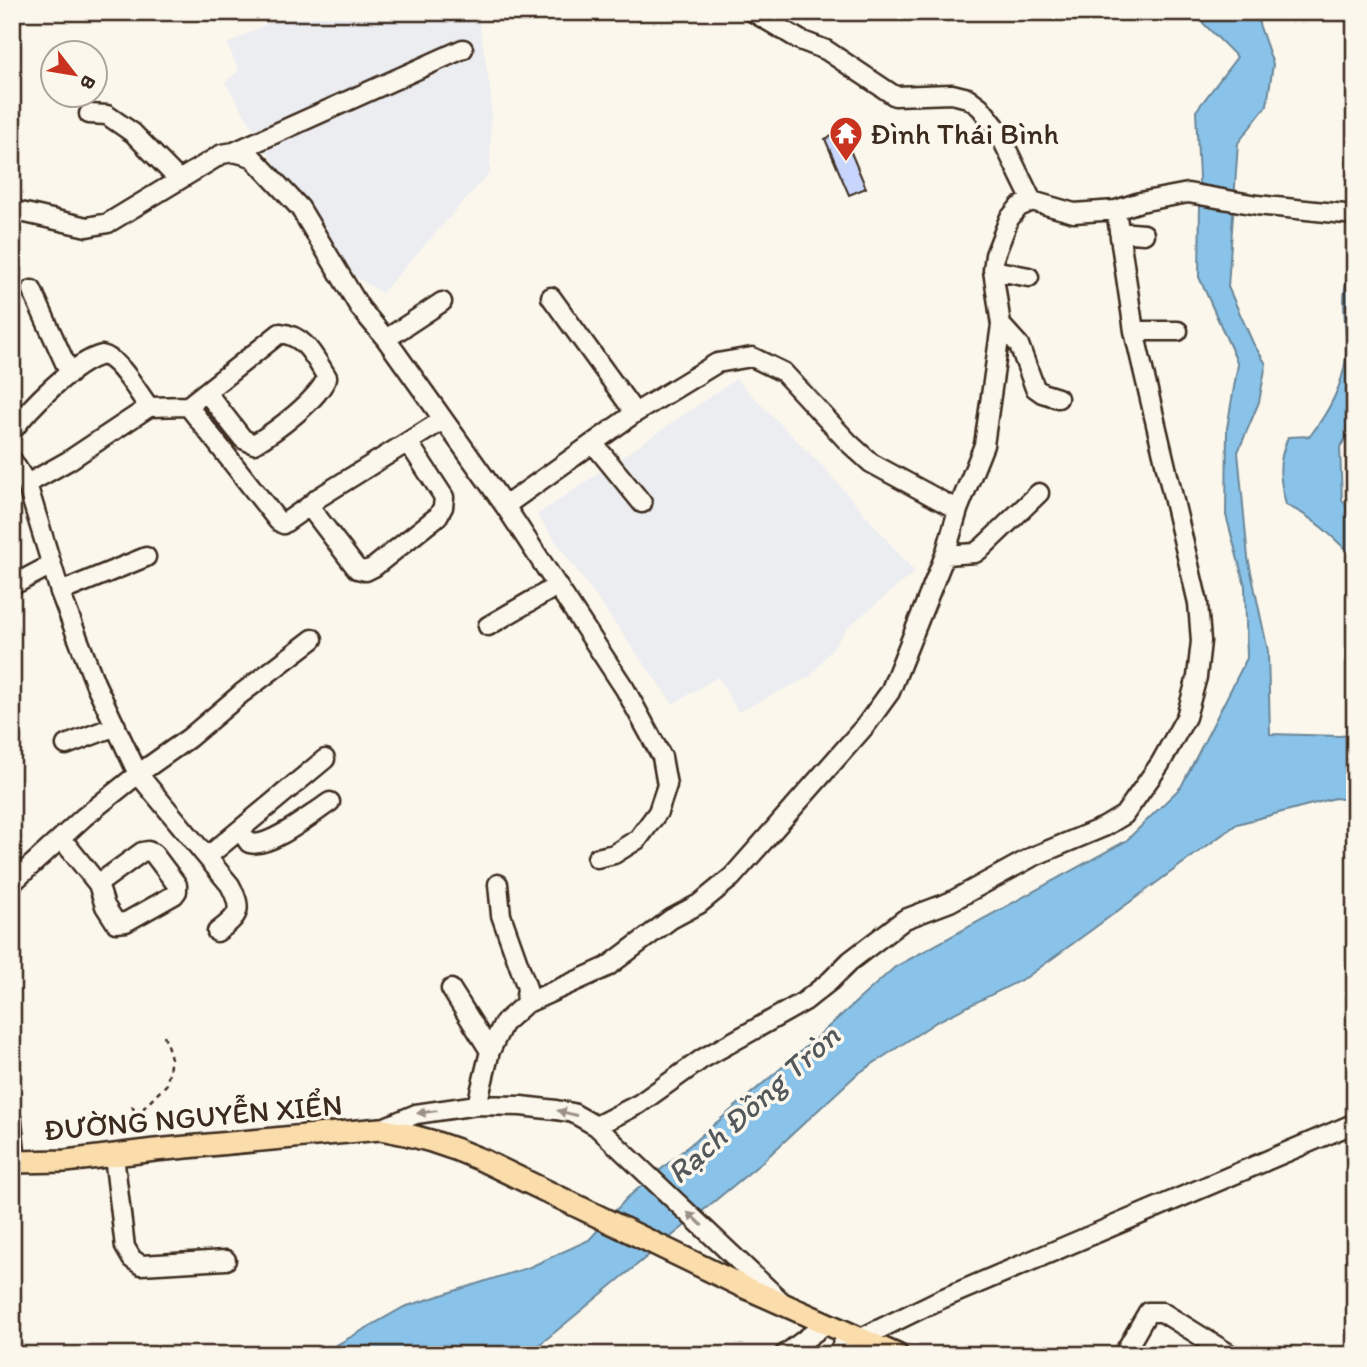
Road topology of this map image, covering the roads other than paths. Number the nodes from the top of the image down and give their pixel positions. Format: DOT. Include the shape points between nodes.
graph roads {
  1 [pos="753,12"];
  2 [pos="463,48"];
  3 [pos="89,114"];
  4 [pos="234,152"];
  5 [pos="179,180"];
  6 [pos="1032,201"];
  7 [pos="12,210"];
  8 [pos="1116,210"];
  9 [pos="1355,215"];
  10 [pos="1119,232"];
  11 [pos="1144,234"];
  12 [pos="993,270"];
  13 [pos="1029,277"];
  14 [pos="32,290"];
  15 [pos="551,296"];
  16 [pos="442,302"];
  17 [pos="1001,325"];
  18 [pos="1134,331"];
  19 [pos="1178,331"];
  20 [pos="386,339"];
  21 [pos="70,374"];
  22 [pos="207,393"];
  23 [pos="1058,398"];
  24 [pos="188,406"];
  25 [pos="149,407"];
  26 [pos="635,413"];
  27 [pos="443,420"];
  28 [pos="12,431"];
  29 [pos="408,442"];
  30 [pos="593,443"];
  31 [pos="12,460"];
  32 [pos="27,484"];
  33 [pos="1039,493"];
  34 [pos="642,503"];
  35 [pos="309,506"];
  36 [pos="505,506"];
  37 [pos="958,510"];
  38 [pos="946,555"];
  39 [pos="146,557"];
  40 [pos="51,565"];
  41 [pos="15,582"];
  42 [pos="557,586"];
  43 [pos="60,592"];
  44 [pos="488,626"];
  45 [pos="313,639"];
  46 [pos="116,726"];
  47 [pos="66,745"];
  48 [pos="325,759"];
  49 [pos="138,774"];
  50 [pos="330,802"];
  51 [pos="240,830"];
  52 [pos="61,838"];
  53 [pos="208,857"];
  54 [pos="597,858"];
  55 [pos="12,883"];
  56 [pos="99,884"];
  57 [pos="498,884"];
  58 [pos="217,932"];
  59 [pos="451,989"];
  60 [pos="525,1004"];
  61 [pos="490,1051"];
  62 [pos="477,1105"];
  63 [pos="12,1121"];
  64 [pos="1355,1123"];
  65 [pos="596,1126"];
  66 [pos="380,1129"];
  67 [pos="114,1156"];
  68 [pos="14,1162"];
  69 [pos="226,1261"];
  70 [pos="744,1275"];
  71 [pos="827,1324"];
  72 [pos="855,1336"];
  73 [pos="783,1355"];
  74 [pos="837,1355"];
  75 [pos="897,1355"];
  76 [pos="1123,1355"];
  77 [pos="1231,1355"];
  1 -- 6 [label="street" via="826,50 895,96 952,94 968,98 996,127"];
  2 -- 4 [label="street"];
  3 -- 5 [label="street" via="107,115 133,133"];
  4 -- 5 [label="street" via="222,154"];
  4 -- 20 [label="street" via="252,157 300,208 360,308"];
  5 -- 7 [label="street" via="108,223 88,227"];
  6 -- 8 [label="street" via="1074,213"];
  6 -- 12 [label="street" via="1009,219"];
  8 -- 9 [label="street" via="1188,193"];
  8 -- 10 [label="street"];
  10 -- 11 [label="street"];
  10 -- 18 [label="street"];
  12 -- 13 [label="street"];
  12 -- 17 [label="street"];
  14 -- 21 [label="street"];
  15 -- 26 [label="street"];
  16 -- 20 [label="street"];
  17 -- 23 [label="street" via="1019,345 1035,388"];
  17 -- 37 [label="street" via="984,445"];
  18 -- 19 [label="street"];
  18 -- 65 [label="street" via="1198,603 1201,641 1186,717 1147,782 1124,815 1032,857 950,902 905,919 805,1001"];
  20 -- 27 [label="street"];
  21 -- 25 [label="street" via="97,356 110,356"];
  21 -- 28 [label="street" via="32,405"];
  22 -- 22 [label="street" via="280,333 293,335 308,348 327,377 315,395 254,443 243,439"];
  22 -- 24 [label="street"];
  24 -- 25 [label="street"];
  24 -- 35 [label="street" via="278,521 288,522"];
  25 -- 32 [label="street"];
  26 -- 30 [label="street"];
  26 -- 37 [label="street" via="718,363 752,357 783,372 871,463"];
  27 -- 29 [label="street"];
  27 -- 36 [label="street"];
  29 -- 35 [label="street"];
  29 -- 35 [label="street" via="444,497 443,507 438,516 374,567 357,569"];
  30 -- 34 [label="street"];
  30 -- 36 [label="street"];
  31 -- 32 [label="street"];
  32 -- 40 [label="street"];
  33 -- 38 [label="street" via="983,547"];
  36 -- 42 [label="street"];
  37 -- 38 [label="street"];
  38 -- 60 [label="street" via="890,692 732,877 607,967"];
  39 -- 43 [label="street"];
  40 -- 41 [label="street"];
  40 -- 43 [label="street"];
  42 -- 44 [label="street"];
  42 -- 54 [label="street" via="625,689 662,757 667,785 658,813 638,839 614,854"];
  43 -- 46 [label="street"];
  45 -- 49 [label="street"];
  46 -- 47 [label="street"];
  46 -- 49 [label="street"];
  48 -- 51 [label="street"];
  49 -- 52 [label="street"];
  49 -- 53 [label="street"];
  50 -- 51 [label="street" via="261,844 249,843"];
  51 -- 53 [label="street"];
  52 -- 55 [label="street"];
  52 -- 56 [label="street"];
  53 -- 58 [label="street" via="239,902 233,920"];
  56 -- 56 [label="street" via="105,906 121,924 177,891 177,885 148,851"];
  57 -- 60 [label="street" via="501,915 527,988"];
  59 -- 61 [label="street"];
  60 -- 61 [label="street" via="503,1024"];
  61 -- 62 [label="street"];
  65 -- 62 [label="street, ĐƯỜNG NGUYỄN XIỂN, one-way" via="573,1113"];
  62 -- 66 [label="street, ĐƯỜNG NGUYỄN XIỂN, one-way" via="416,1114"];
  63 -- 68 [label="street"];
  64 -- 72 [label="street"];
  70 -- 65 [label="street, ĐƯỜNG NGUYỄN XIỂN, one-way"];
  66 -- 67 [label="main road, ĐƯỜNG NGUYỄN XIỂN"];
  66 -- 70 [label="main road, ĐƯỜNG NGUYỄN XIỂN" via="447,1145 566,1201"];
  67 -- 68 [label="main road, ĐƯỜNG NGUYỄN XIỂN"];
  67 -- 69 [label="street" via="125,1247 132,1259 141,1265"];
  70 -- 71 [label="main road" via="788,1307"];
  71 -- 72 [label="main road"];
  71 -- 73 [label="street"];
  72 -- 74 [label="street"];
  72 -- 75 [label="main road"];
  76 -- 77 [label="street" via="1148,1312 1162,1312"];
}
